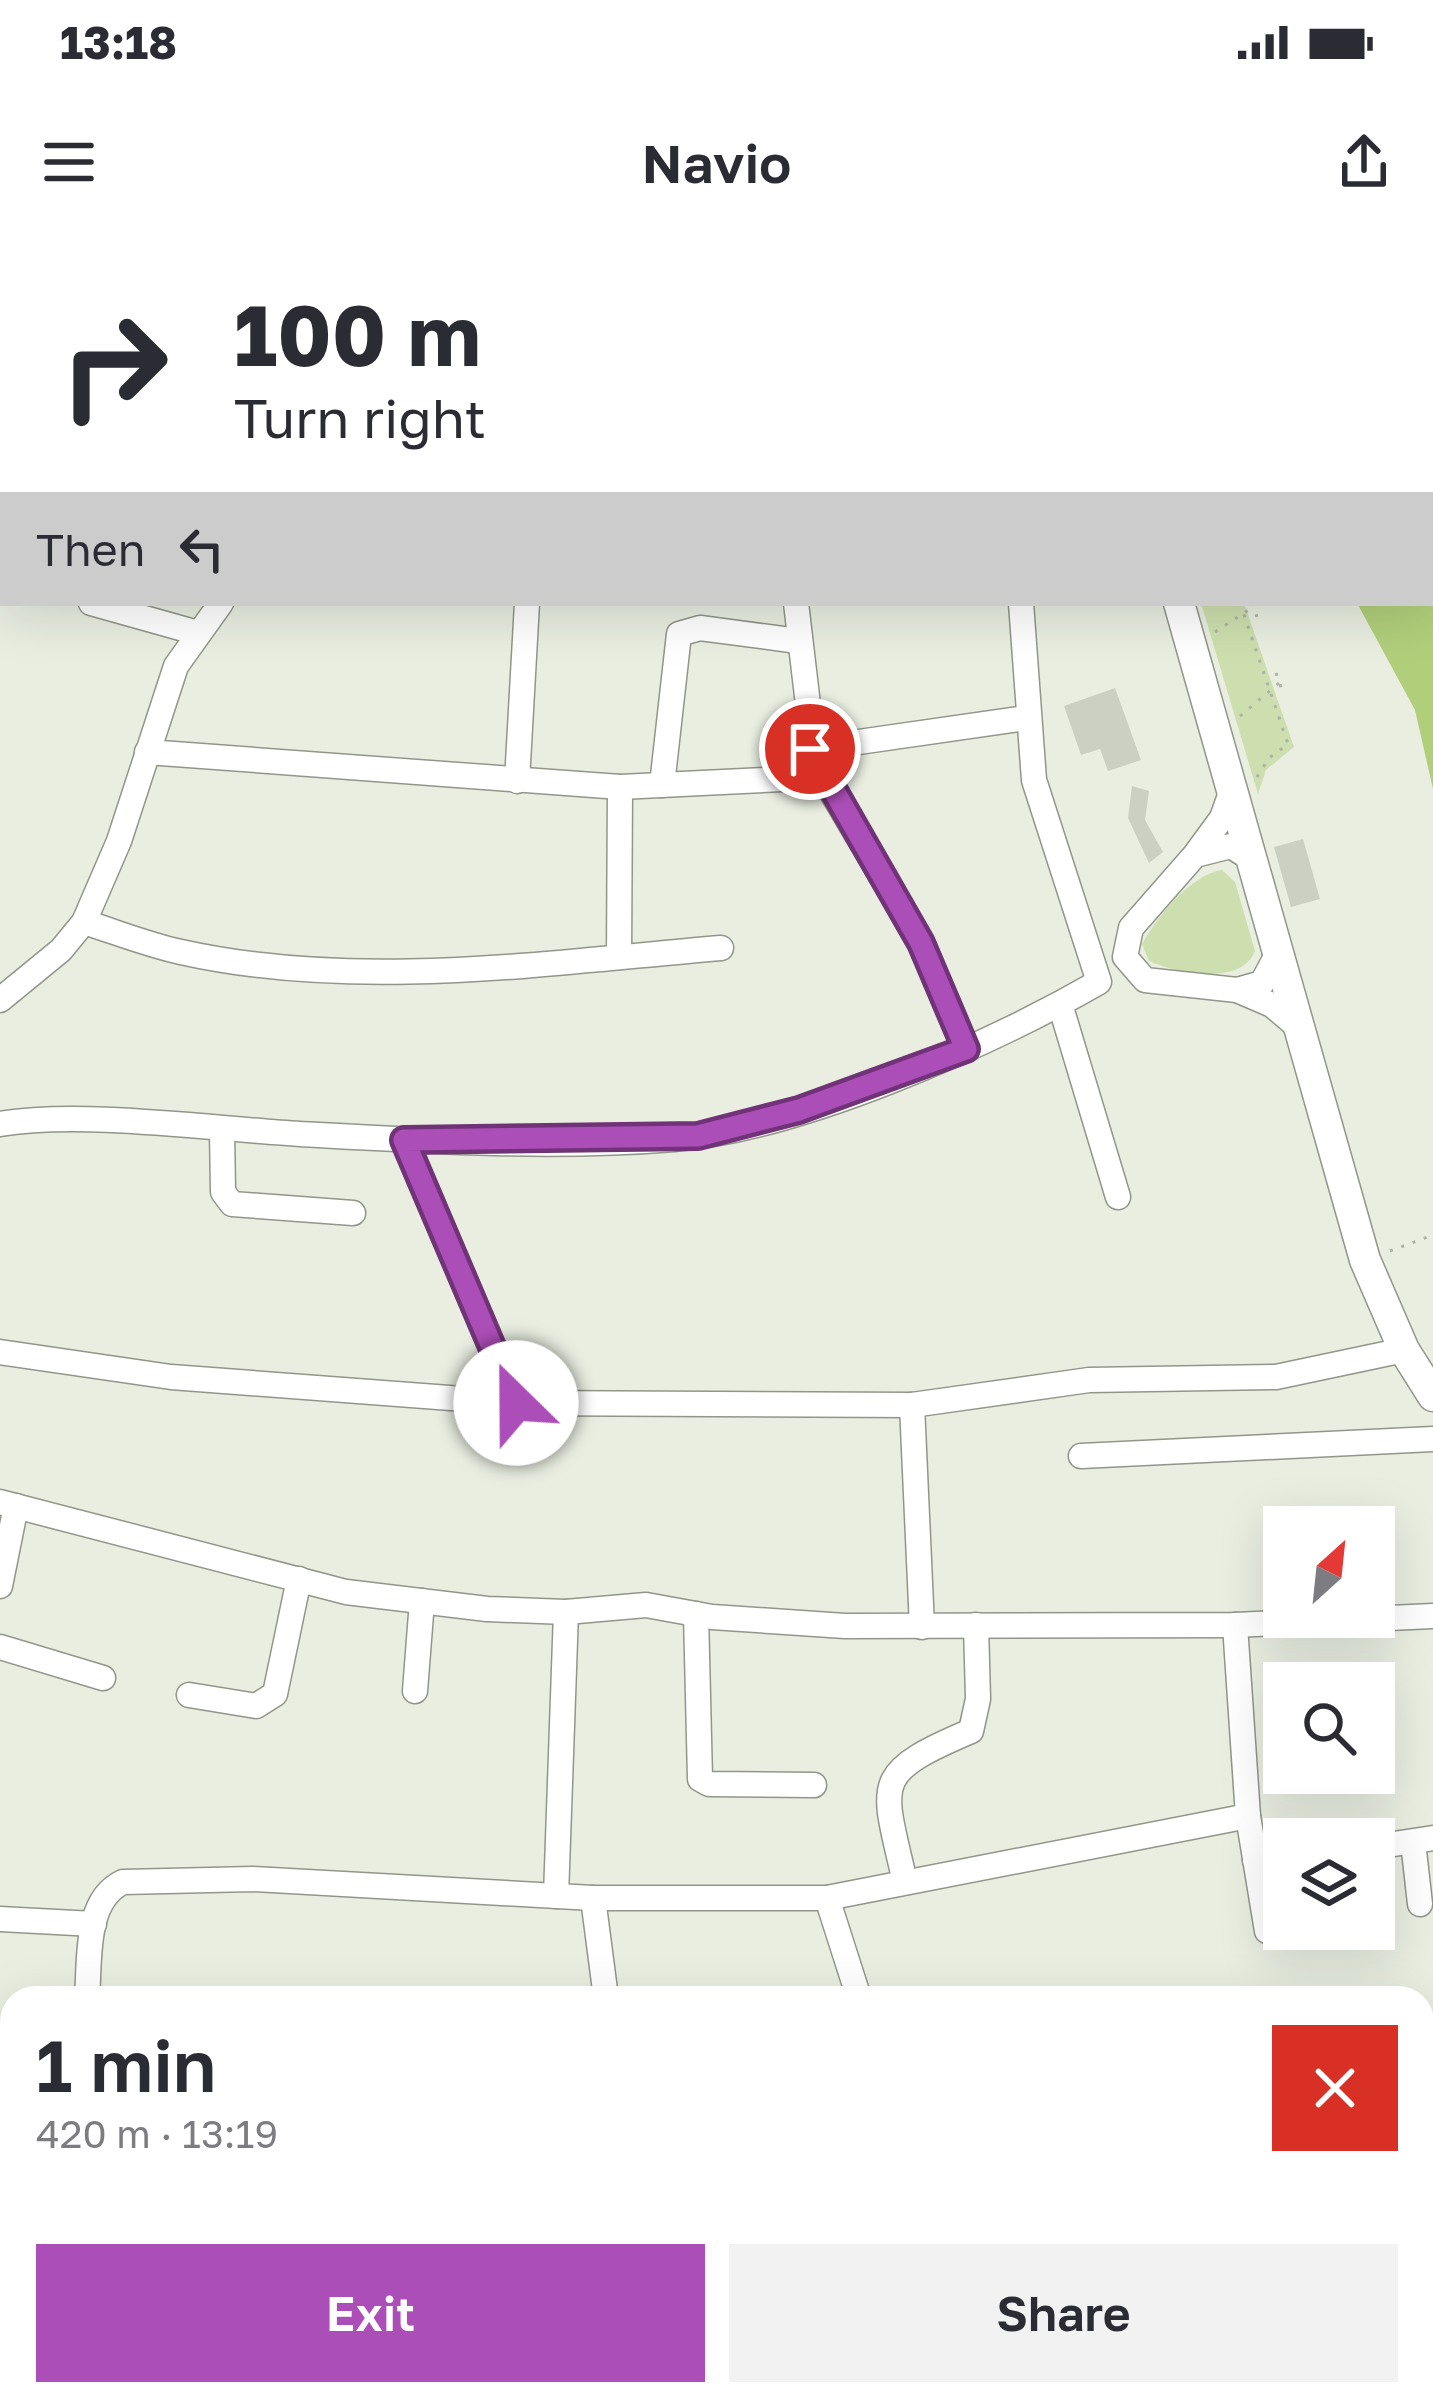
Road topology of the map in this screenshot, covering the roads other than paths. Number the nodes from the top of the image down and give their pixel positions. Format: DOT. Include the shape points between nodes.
graph roads {
  1 [pos="102,606"];
  2 [pos="219,606"];
  3 [pos="527,606"];
  4 [pos="796,606"];
  5 [pos="1021,606"];
  6 [pos="1180,606"];
  7 [pos="198,633"];
  8 [pos="798,641"];
  9 [pos="1026,718"];
  10 [pos="810,749"];
  11 [pos="147,752"];
  12 [pos="823,777"];
  13 [pos="517,782"];
  14 [pos="662,785"];
  15 [pos="1243,785"];
  16 [pos="620,787"];
  17 [pos="1195,855"];
  18 [pos="1253,860"];
  19 [pos="84,922"];
  20 [pos="1126,937"];
  21 [pos="721,949"];
  22 [pos="1278,952"];
  23 [pos="619,957"];
  24 [pos="1145,980"];
  25 [pos="1099,982"];
  26 [pos="1237,990"];
  27 [pos="0,1000"];
  28 [pos="1060,1004"];
  29 [pos="1298,1028"];
  30 [pos="966,1049"];
  31 [pos="0,1124"];
  32 [pos="222,1130"];
  33 [pos="404,1140"];
  34 [pos="1118,1197"];
  35 [pos="353,1213"];
  36 [pos="1404,1350"];
  37 [pos="0,1352"];
  38 [pos="1433,1396"];
  39 [pos="516,1403"];
  40 [pos="912,1406"];
  41 [pos="1433,1439"];
  42 [pos="1081,1456"];
  43 [pos="8,1504"];
  44 [pos="298,1579"];
  45 [pos="0,1586"];
  46 [pos="422,1601"];
  47 [pos="566,1612"];
  48 [pos="696,1614"];
  49 [pos="1433,1616"];
  50 [pos="976,1625"];
  51 [pos="1235,1625"];
  52 [pos="922,1627"];
  53 [pos="0,1647"];
  54 [pos="103,1678"];
  55 [pos="415,1691"];
  56 [pos="188,1695"];
  57 [pos="814,1785"];
  58 [pos="1248,1816"];
  59 [pos="1423,1840"];
  60 [pos="1263,1859"];
  61 [pos="1256,1860"];
  62 [pos="905,1882"];
  63 [pos="556,1896"];
  64 [pos="593,1898"];
  65 [pos="827,1898"];
  66 [pos="1420,1904"];
  67 [pos="1263,1905"];
  68 [pos="0,1919"];
  69 [pos="94,1924"];
  70 [pos="88,1986"];
  71 [pos="604,1986"];
  72 [pos="855,1986"];
  1 -- 7 [label="street"];
  2 -- 7 [label="street"];
  3 -- 13 [label="street"];
  4 -- 8 [label="street"];
  5 -- 9 [label="street"];
  6 -- 15 [label="street"];
  7 -- 11 [label="street" via="176,666"];
  8 -- 10 [label="street"];
  8 -- 14 [label="street" via="700,628 679,634"];
  9 -- 10 [label="street"];
  9 -- 25 [label="street" via="1034,779"];
  10 -- 12 [label="street"];
  11 -- 13 [label="street"];
  11 -- 19 [label="street"];
  12 -- 14 [label="street"];
  12 -- 30 [label="street" via="921,943"];
  13 -- 16 [label="street"];
  14 -- 16 [label="street"];
  15 -- 17 [label="street"];
  15 -- 18 [label="street"];
  16 -- 23 [label="street"];
  17 -- 18 [label="street" via="1231,846"];
  17 -- 20 [label="street"];
  18 -- 22 [label="street"];
  19 -- 23 [label="street" via="182,952 296,967 465,968"];
  19 -- 27 [label="street"];
  20 -- 24 [label="street" via="1129,966"];
  20 -- 25 [label="street"];
  21 -- 23 [label="street"];
  22 -- 26 [label="street" via="1262,983"];
  22 -- 29 [label="street"];
  24 -- 25 [label="street"];
  24 -- 26 [label="street"];
  25 -- 28 [label="street"];
  26 -- 29 [label="street"];
  28 -- 30 [label="street"];
  28 -- 34 [label="street"];
  29 -- 36 [label="street" via="1365,1260"];
  30 -- 33 [label="street" via="799,1110 698,1136"];
  31 -- 32 [label="street"];
  32 -- 33 [label="street"];
  32 -- 35 [label="street" via="223,1192 232,1204"];
  33 -- 39 [label="street"];
  36 -- 38 [label="street"];
  36 -- 40 [label="street" via="1276,1378 1089,1380"];
  37 -- 39 [label="street" via="171,1378"];
  39 -- 40 [label="street"];
  40 -- 52 [label="street"];
  41 -- 42 [label="street"];
  43 -- 44 [label="street"];
  43 -- 45 [label="street"];
  44 -- 46 [label="street"];
  44 -- 56 [label="street" via="275,1694 256,1706"];
  46 -- 47 [label="street"];
  46 -- 55 [label="street"];
  47 -- 48 [label="street" via="646,1605"];
  47 -- 63 [label="street"];
  48 -- 52 [label="street"];
  48 -- 57 [label="street" via="700,1779"];
  49 -- 51 [label="street"];
  50 -- 51 [label="street"];
  50 -- 52 [label="street"];
  50 -- 62 [label="street" via="971,1731 914,1756 888,1788"];
  51 -- 58 [label="street"];
  53 -- 54 [label="street"];
  58 -- 61 [label="street"];
  58 -- 62 [label="street"];
  59 -- 66 [label="street"];
  60 -- 61 [label="street"];
  61 -- 67 [label="street"];
  62 -- 65 [label="street"];
  63 -- 64 [label="street"];
  63 -- 69 [label="street" via="149,1880 110,1888"];
  64 -- 65 [label="street"];
  64 -- 71 [label="street"];
  65 -- 72 [label="street"];
  68 -- 69 [label="street"];
  69 -- 70 [label="street"];
}
